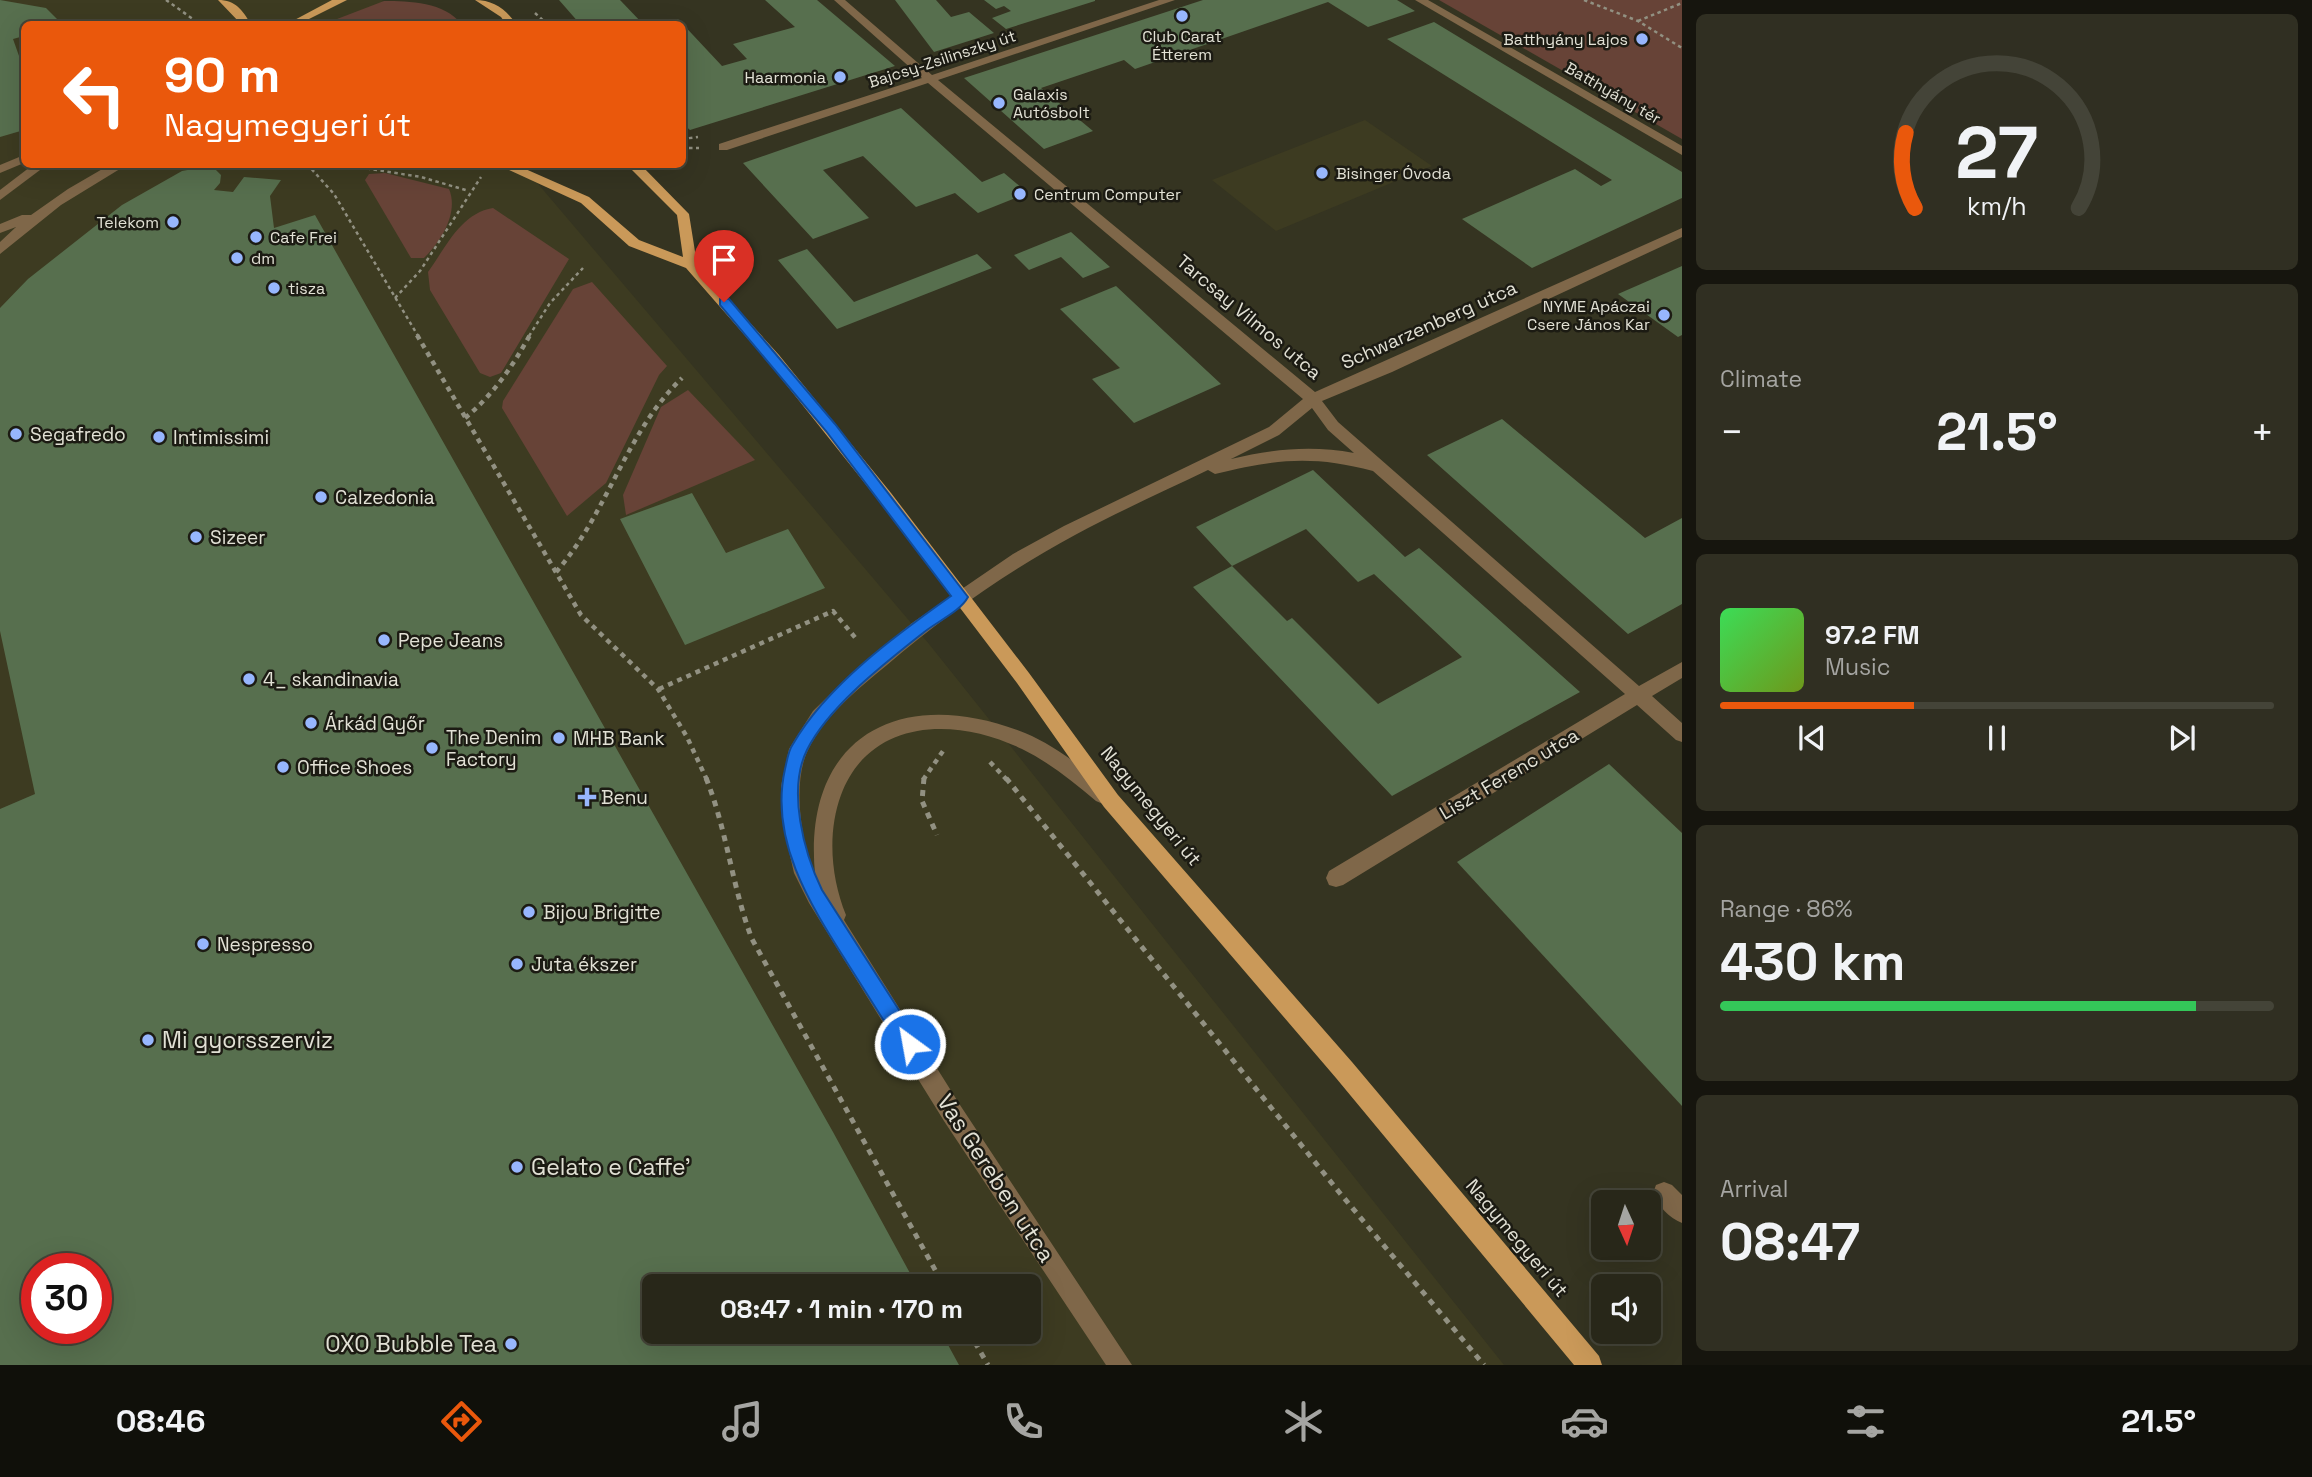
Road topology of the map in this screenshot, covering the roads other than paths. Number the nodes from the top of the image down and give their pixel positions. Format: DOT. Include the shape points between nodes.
graph roads {
  1 [pos="223,0"];
  2 [pos="342,0"];
  3 [pos="839,0"];
  4 [pos="1170,0"];
  5 [pos="1420,0"];
  6 [pos="486,2"];
  7 [pos="244,21"];
  8 [pos="297,21"];
  9 [pos="509,21"];
  10 [pos="930,80"];
  11 [pos="723,147"];
  12 [pos="1682,151"];
  13 [pos="21,160"];
  14 [pos="37,168"];
  15 [pos="113,168"];
  16 [pos="511,168"];
  17 [pos="636,168"];
  18 [pos="0,169"];
  19 [pos="0,196"];
  20 [pos="45,209"];
  21 [pos="0,229"];
  22 [pos="1682,232"];
  23 [pos="4,246"];
  24 [pos="691,265"];
  25 [pos="1313,399"];
  26 [pos="1380,468"];
  27 [pos="1162,485"];
  28 [pos="961,597"];
  29 [pos="1682,669"];
  30 [pos="1637,697"];
  31 [pos="1682,734"];
  32 [pos="1111,802"];
  33 [pos="1336,878"];
  34 [pos="854,953"];
  35 [pos="1664,1192"];
  36 [pos="1682,1212"];
  37 [pos="1120,1365"];
  38 [pos="1590,1365"];
  1 -- 7 [label="main road"];
  2 -- 8 [label="main road"];
  3 -- 10 [label="street, Tarcsay Vilmos utca"];
  4 -- 10 [label="street, Bajcsy-Zsilinszky út"];
  5 -- 12 [label="street, Batthyány tér"];
  6 -- 9 [label="main road"];
  10 -- 11 [label="street, Bajcsy-Zsilinszky út"];
  10 -- 25 [label="street, Tarcsay Vilmos utca"];
  13 -- 18 [label="street"];
  14 -- 19 [label="street"];
  15 -- 20 [label="street"];
  16 -- 24 [label="main road, Nagymegyeri út" via="585,200 634,243"];
  17 -- 24 [label="main road" via="683,214"];
  20 -- 21 [label="street"];
  20 -- 23 [label="street"];
  22 -- 25 [label="street, Schwarzenberg utca"];
  24 -- 28 [label="main road, Nagymegyeri út" via="831,428"];
  25 -- 26 [label="street, Tarcsay Vilmos utca" via="1333,426"];
  25 -- 27 [label="street, Schwarzenberg utca" via="1274,431"];
  26 -- 27 [label="street, Schwarzenberg utca" via="1332,455 1279,454"];
  26 -- 30 [label="street, Tarcsay Vilmos utca"];
  27 -- 28 [label="street, Schwarzenberg utca" via="1018,559"];
  28 -- 32 [label="main road, Nagymegyeri út"];
  28 -- 34 [label="street, Vas Gereben utca" via="832,703 808,732 793,766 790,805 796,848 816,896"];
  29 -- 30 [label="street, Liszt Ferenc utca"];
  30 -- 31 [label="street, Tarcsay Vilmos utca"];
  30 -- 33 [label="street, Liszt Ferenc utca"];
  32 -- 34 [label="street, Vas Gereben utca" via="1044,752 979,724 924,719 878,735 856,752 836,780 824,834 823,855 833,908"];
  32 -- 38 [label="main road, Nagymegyeri út" via="1353,1080"];
  34 -- 37 [label="street, Vas Gereben utca" via="952,1113"];
  35 -- 36 [label="street"];
}
